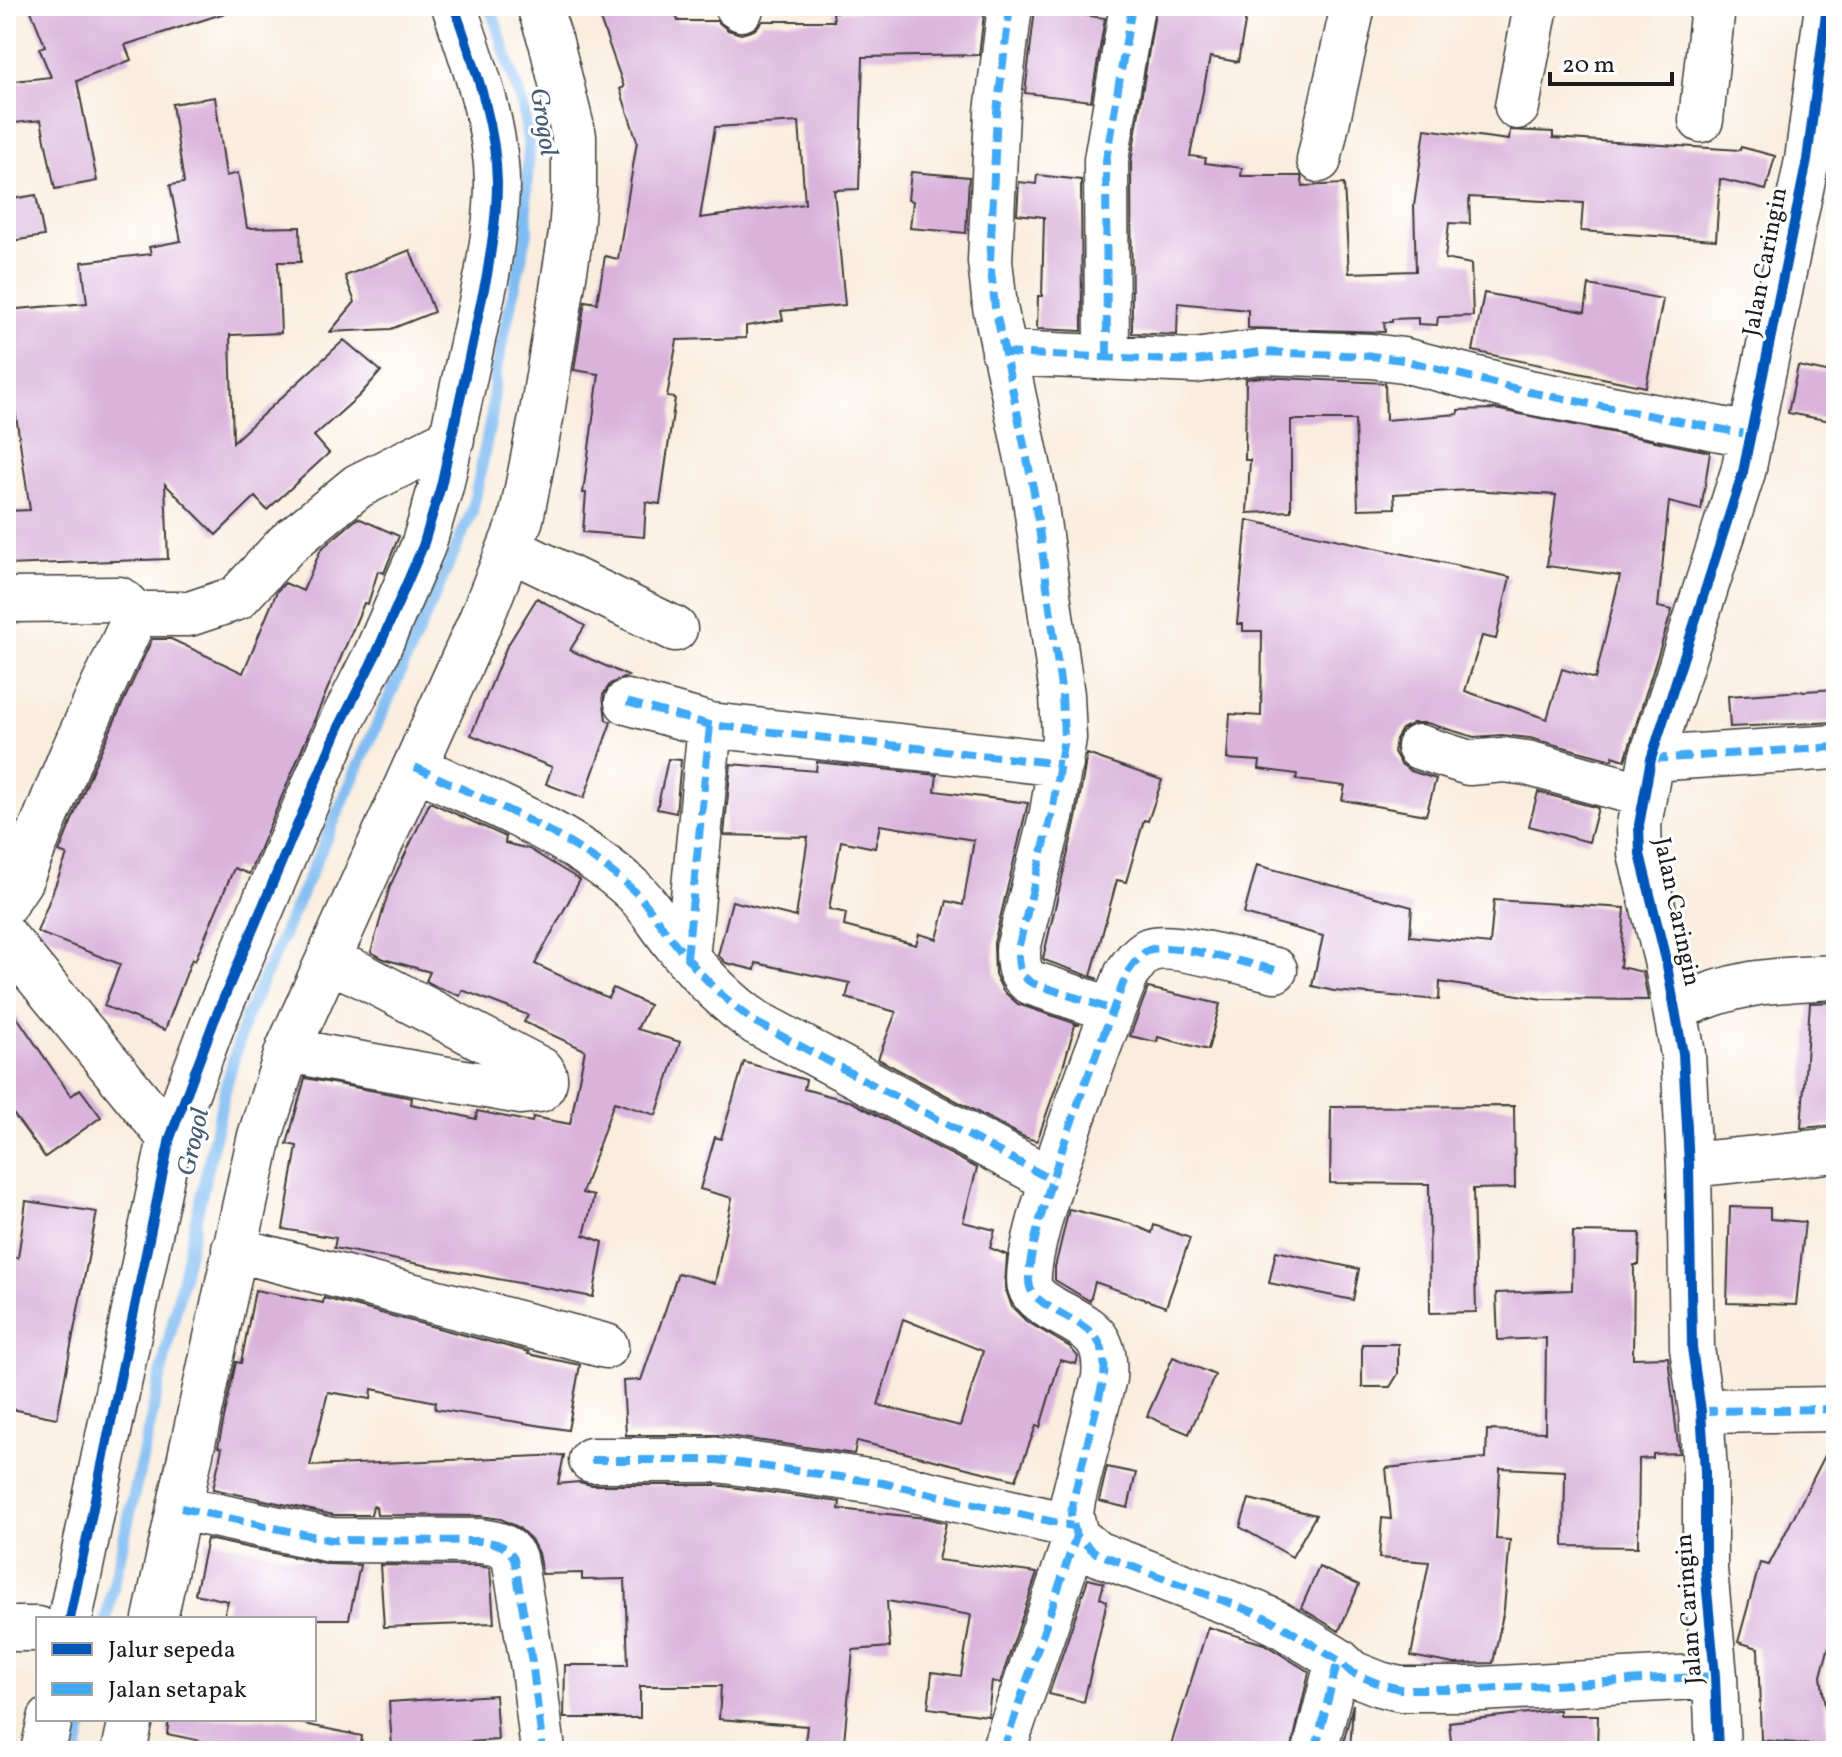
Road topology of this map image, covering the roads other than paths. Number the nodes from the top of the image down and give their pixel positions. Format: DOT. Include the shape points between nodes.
graph roads {
  1 [pos="454,6"];
  2 [pos="539,6"];
  3 [pos="1010,6"];
  4 [pos="1132,6"];
  5 [pos="1353,6"];
  6 [pos="1536,6"];
  7 [pos="1713,6"];
  8 [pos="1827,6"];
  9 [pos="1517,107"];
  10 [pos="1701,120"];
  11 [pos="1319,160"];
  12 [pos="1004,353"];
  13 [pos="1107,357"];
  14 [pos="1751,435"];
  15 [pos="452,439"];
  16 [pos="510,549"];
  17 [pos="6,600"];
  18 [pos="133,614"];
  19 [pos="675,629"];
  20 [pos="627,702"];
  21 [pos="710,725"];
  22 [pos="1419,747"];
  23 [pos="1836,747"];
  24 [pos="1061,764"];
  25 [pos="415,767"];
  26 [pos="1648,777"];
  27 [pos="6,902"];
  28 [pos="6,938"];
  29 [pos="687,958"];
  30 [pos="329,961"];
  31 [pos="1275,970"];
  32 [pos="1836,977"];
  33 [pos="1676,1009"];
  34 [pos="1113,1010"];
  35 [pos="288,1049"];
  36 [pos="170,1138"];
  37 [pos="1836,1150"];
  38 [pos="1689,1165"];
  39 [pos="1052,1180"];
  40 [pos="234,1249"];
  41 [pos="606,1346"];
  42 [pos="1836,1409"];
  43 [pos="1701,1411"];
  44 [pos="591,1460"];
  45 [pos="181,1508"];
  46 [pos="1074,1531"];
  47 [pos="70,1617"];
  48 [pos="155,1617"];
  49 [pos="6,1629"];
  50 [pos="36,1629"];
  51 [pos="1338,1660"];
  52 [pos="1715,1676"];
  53 [pos="50,1721"];
  54 [pos="131,1721"];
  55 [pos="43,1751"];
  56 [pos="124,1751"];
  57 [pos="543,1751"];
  58 [pos="1003,1751"];
  59 [pos="1315,1751"];
  60 [pos="1718,1751"];
  1 -- 15 [label="street" via="487,116 497,180 487,275"];
  2 -- 16 [label="street" via="574,136 574,192 542,413"];
  3 -- 12 [label="street" via="997,112 990,261"];
  4 -- 13 [label="street" via="1106,160"];
  5 -- 11 [label="street"];
  6 -- 9 [label="street"];
  7 -- 10 [label="street"];
  8 -- 14 [label="street, Jalan Caringin" via="1807,160"];
  12 -- 13 [label="street"];
  12 -- 24 [label="street" via="1034,492 1062,695"];
  13 -- 14 [label="street" via="1195,361 1260,352 1371,356"];
  14 -- 26 [label="street, Jalan Caringin"];
  15 -- 18 [label="street" via="358,486 287,544 237,598 189,614"];
  15 -- 36 [label="street" via="434,511 406,587 332,743"];
  16 -- 19 [label="street"];
  16 -- 25 [label="street"];
  17 -- 18 [label="street" via="119,599"];
  18 -- 27 [label="street"];
  20 -- 21 [label="street"];
  21 -- 24 [label="street"];
  21 -- 29 [label="street"];
  22 -- 26 [label="street" via="1469,763 1504,760"];
  23 -- 26 [label="street"];
  24 -- 34 [label="street" via="1018,949 1019,970 1032,983"];
  25 -- 29 [label="street" via="589,857 634,891"];
  25 -- 30 [label="street"];
  26 -- 33 [label="street, Jalan Caringin" via="1640,854"];
  28 -- 36 [label="street"];
  29 -- 39 [label="street" via="736,1009 757,1023"];
  30 -- 35 [label="street"];
  30 -- 35 [label="street" via="542,1070 545,1083 539,1090 521,1092"];
  31 -- 34 [label="street" via="1179,949 1148,950 1127,973"];
  32 -- 33 [label="street" via="1741,984"];
  33 -- 38 [label="street, Jalan Caringin"];
  34 -- 39 [label="street"];
  35 -- 40 [label="street" via="260,1136"];
  36 -- 47 [label="street"];
  37 -- 38 [label="street"];
  38 -- 43 [label="street, Jalan Caringin" via="1692,1348"];
  39 -- 46 [label="street" via="1029,1283 1043,1303 1095,1333 1106,1361 1073,1500"];
  40 -- 41 [label="street"];
  40 -- 45 [label="street"];
  42 -- 43 [label="street"];
  43 -- 52 [label="street, Jalan Caringin" via="1705,1569"];
  44 -- 46 [label="street" via="734,1462 883,1483"];
  45 -- 48 [label="street"];
  45 -- 57 [label="street" via="331,1540 480,1541 509,1550 531,1652"];
  46 -- 51 [label="street" via="1085,1546 1110,1560 1279,1624"];
  46 -- 58 [label="street"];
  49 -- 50 [label="street"];
  51 -- 52 [label="street" via="1365,1679 1417,1690"];
  51 -- 59 [label="street"];
  52 -- 60 [label="street, Jalan Caringin"];
  53 -- 55 [label="street"];
  54 -- 56 [label="street"];
}
